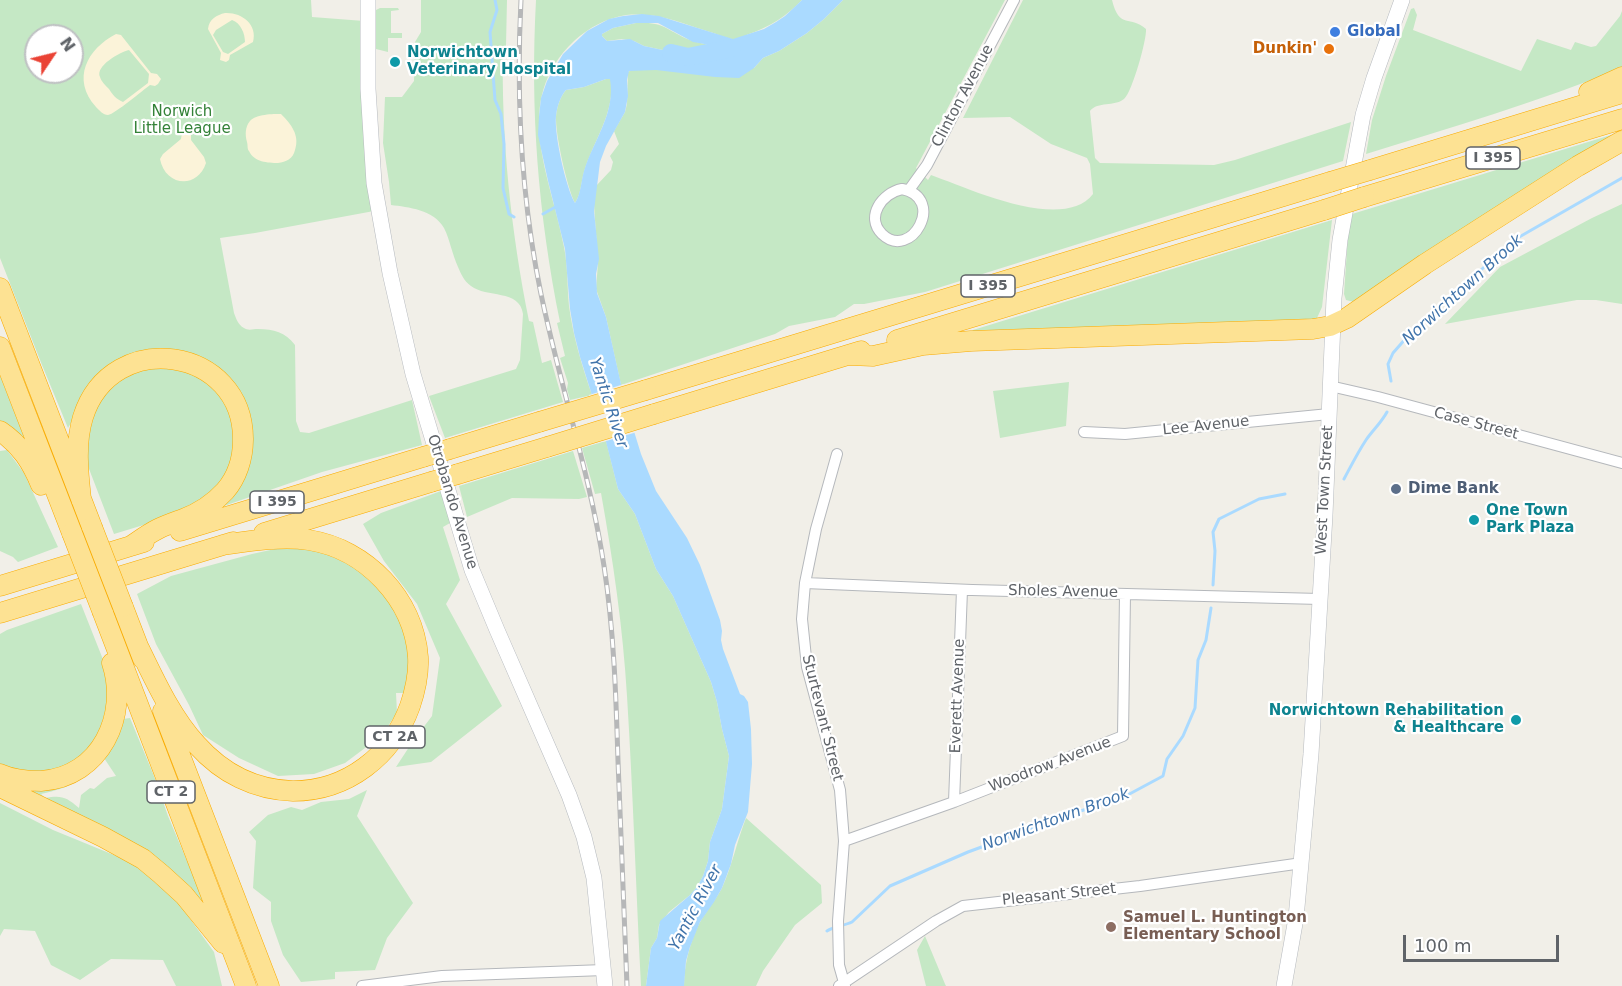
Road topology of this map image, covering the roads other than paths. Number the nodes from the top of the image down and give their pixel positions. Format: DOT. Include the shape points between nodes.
graph roads {
  1 [pos="368,0"];
  2 [pos="1014,0"];
  3 [pos="1402,0"];
  4 [pos="1622,77"];
  5 [pos="1622,93"];
  6 [pos="1622,119"];
  7 [pos="1493,132"];
  8 [pos="1622,141"];
  9 [pos="909,190"];
  10 [pos="0,288"];
  11 [pos="1333,325"];
  12 [pos="0,346"];
  13 [pos="849,355"];
  14 [pos="1330,386"];
  15 [pos="1329,414"];
  16 [pos="0,431"];
  17 [pos="1084,432"];
  18 [pos="837,454"];
  19 [pos="1622,463"];
  20 [pos="81,499"];
  21 [pos="70,527"];
  22 [pos="223,545"];
  23 [pos="131,546"];
  24 [pos="0,578"];
  25 [pos="28,578"];
  26 [pos="805,583"];
  27 [pos="0,586"];
  28 [pos="962,590"];
  29 [pos="67,593"];
  30 [pos="1125,594"];
  31 [pos="1320,599"];
  32 [pos="0,613"];
  33 [pos="104,616"];
  34 [pos="0,625"];
  35 [pos="139,648"];
  36 [pos="0,774"];
  37 [pos="0,787"];
  38 [pos="954,802"];
  39 [pos="844,842"];
  40 [pos="1302,863"];
  41 [pos="237,963"];
  42 [pos="604,970"];
  43 [pos="843,985"];
  44 [pos="246,986"];
  45 [pos="269,986"];
  46 [pos="362,986"];
  47 [pos="605,986"];
  48 [pos="1284,986"];
  1 -- 42 [label="street, Otrobando Avenue" via="374,183 413,374 472,570 584,837 594,878"];
  2 -- 9 [label="street, Clinton Avenue" via="927,165"];
  3 -- 11 [label="street, West Town Street" via="1374,78 1355,152 1340,240"];
  4 -- 7 [label="highway" via="1521,114"];
  5 -- 7 [label="highway, I 395"];
  6 -- 13 [label="highway, I 395, bridge"];
  7 -- 23 [label="highway, I 395, bridge"];
  8 -- 11 [label="highway" via="1552,182"];
  9 -- 9 [label="street" via="887,194 878,206 877,227 891,240 904,241 921,225 921,202"];
  10 -- 20 [label="highway, CT 2"];
  11 -- 13 [label="highway" via="1313,329 978,340 923,345 876,356"];
  11 -- 14 [label="street, West Town Street"];
  12 -- 21 [label="highway, CT 2"];
  13 -- 22 [label="highway, I 395, bridge"];
  14 -- 15 [label="street, West Town Street"];
  14 -- 19 [label="street, Case Street"];
  15 -- 17 [label="street, Lee Avenue" via="1125,434"];
  15 -- 31 [label="street, West Town Street"];
  16 -- 21 [label="highway" via="22,451"];
  18 -- 26 [label="street, Sturtevant Street"];
  20 -- 23 [label="highway" via="78,454 83,418 93,395 113,374 138,361 166,358 193,365 220,382 235,404 242,427 241,459 231,482 205,508 159,528"];
  20 -- 35 [label="highway, CT 2, bridge"];
  21 -- 33 [label="highway, CT 2, bridge"];
  22 -- 29 [label="highway, I 395"];
  22 -- 35 [label="highway, CT 2A" via="312,541 359,560 386,583 409,619 418,657 411,704 390,743 357,773 318,788 284,790 245,781 219,765 192,739"];
  23 -- 25 [label="highway, I 395"];
  24 -- 25 [label="highway"];
  25 -- 27 [label="highway, I 395"];
  26 -- 28 [label="street, Sholes Avenue"];
  26 -- 39 [label="street, Sturtevant Street" via="802,619 807,667 840,790"];
  28 -- 30 [label="street, Sholes Avenue"];
  28 -- 38 [label="street, Everett Avenue"];
  29 -- 32 [label="highway, I 395"];
  29 -- 34 [label="highway"];
  30 -- 31 [label="street, Sholes Avenue"];
  30 -- 38 [label="street, Woodrow Avenue" via="1123,736"];
  31 -- 40 [label="street, West Town Street"];
  33 -- 36 [label="highway" via="117,698 114,720 102,746 81,767 61,777 27,781"];
  33 -- 41 [label="highway, CT 2"];
  35 -- 45 [label="highway, CT 2"];
  37 -- 41 [label="highway" via="151,865 184,895"];
  38 -- 39 [label="street, Woodrow Avenue"];
  39 -- 43 [label="street, Sturtevant Street" via="838,927"];
  40 -- 43 [label="street, Pleasant Street" via="963,906"];
  40 -- 48 [label="street, West Town Street"];
  41 -- 44 [label="highway, CT 2"];
  42 -- 46 [label="street" via="442,976"];
  42 -- 47 [label="street, Otrobando Avenue"];
}
